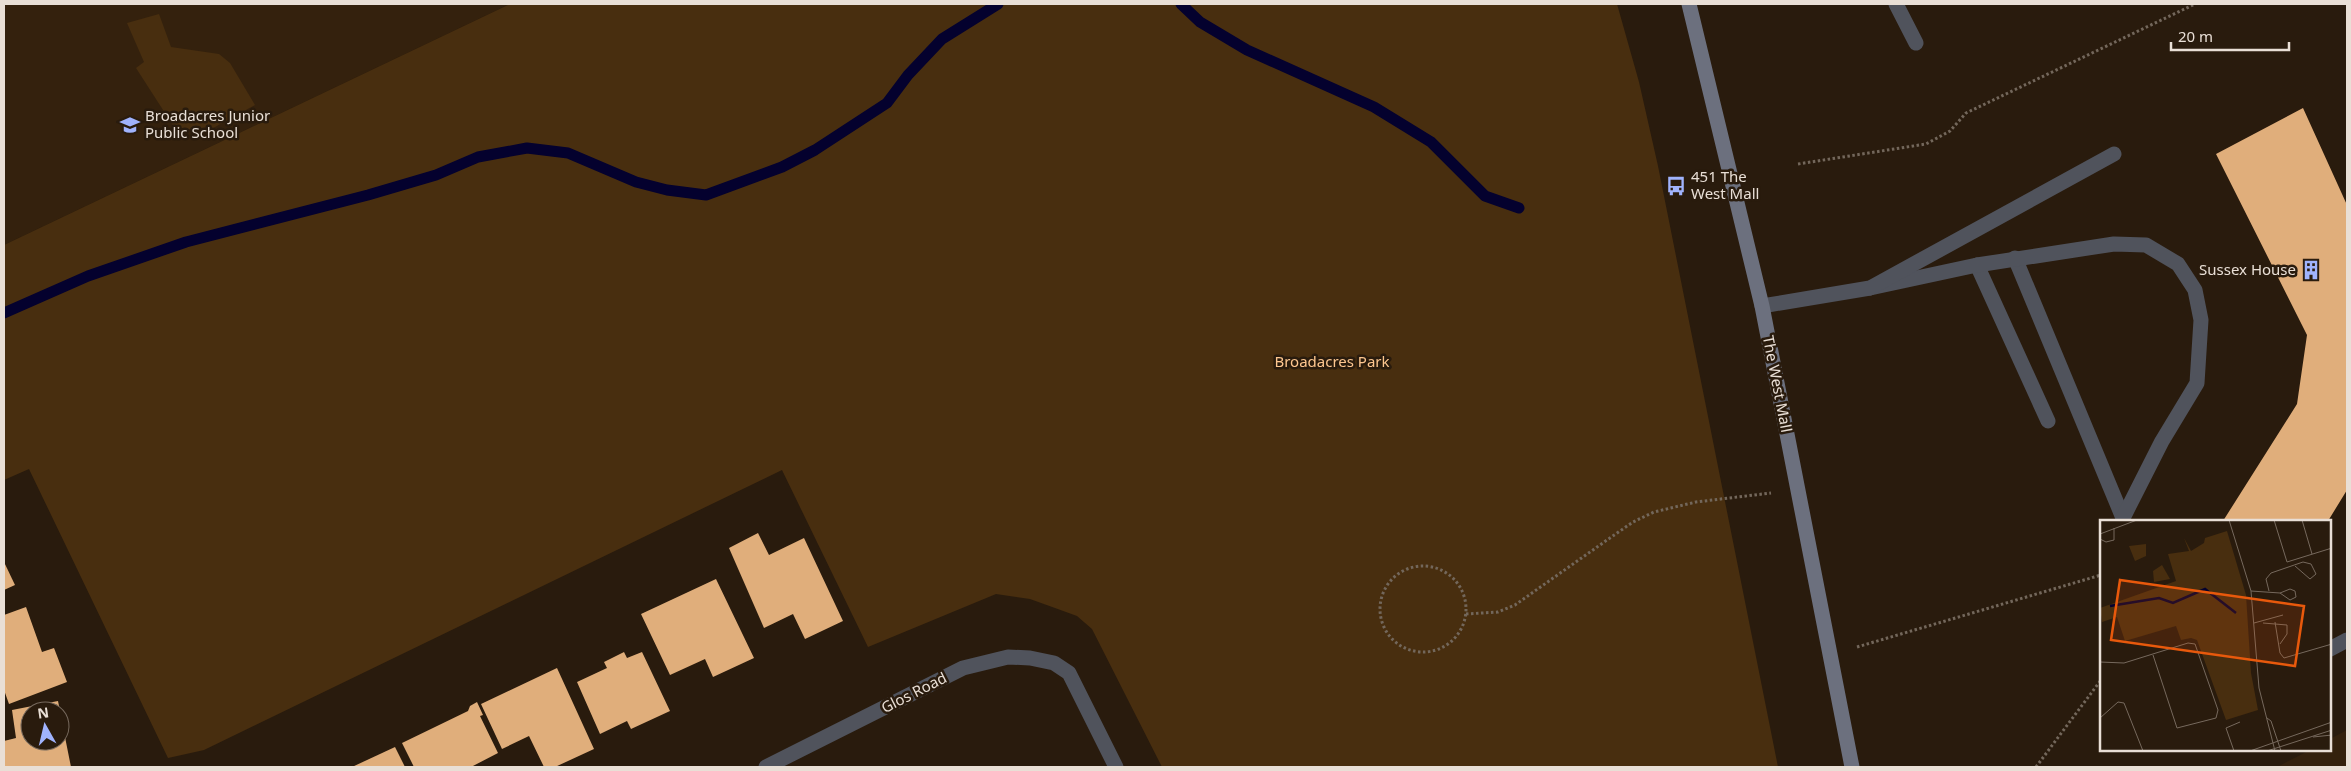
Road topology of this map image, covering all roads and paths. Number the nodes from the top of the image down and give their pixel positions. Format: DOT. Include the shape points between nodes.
graph roads {
  1 [pos="1689,4"];
  2 [pos="1896,4"];
  3 [pos="2195,4"];
  4 [pos="1916,43"];
  5 [pos="2114,154"];
  6 [pos="1798,164"];
  7 [pos="2015,258"];
  8 [pos="1977,265"];
  9 [pos="1870,288"];
  10 [pos="1762,306"];
  11 [pos="2048,421"];
  12 [pos="1797,490"];
  13 [pos="2123,520"];
  14 [pos="2100,575"];
  15 [pos="1466,614"];
  16 [pos="2347,640"];
  17 [pos="2331,648"];
  18 [pos="1831,655"];
  19 [pos="2100,681"];
  20 [pos="766,767"];
  21 [pos="1116,767"];
  22 [pos="1852,767"];
  23 [pos="2036,767"];
  1 -- 10 [label="main road, The West Mall"];
  2 -- 4 [label="street"];
  3 -- 6 [label="path" via="1966,113 1950,131 1926,144"];
  5 -- 9 [label="street"];
  7 -- 8 [label="street"];
  7 -- 13 [label="street"];
  7 -- 13 [label="street" via="2114,244 2146,245 2178,264 2195,290 2200,320 2197,383 2162,441"];
  8 -- 9 [label="street"];
  8 -- 11 [label="street"];
  9 -- 10 [label="street"];
  10 -- 12 [label="main road, The West Mall"];
  12 -- 15 [label="path" via="1696,502 1654,512 1607,540 1515,605 1498,612"];
  12 -- 18 [label="main road, The West Mall"];
  14 -- 18 [label="path"];
  15 -- 15 [label="path" via="1463,591 1454,578 1440,569 1425,566 1409,568 1395,576 1385,589 1380,604 1381,620 1388,634 1414,652 1430,652 1446,646 1458,636"];
  16 -- 17 [label="street"];
  18 -- 22 [label="main road, The West Mall"];
  19 -- 23 [label="path"];
  20 -- 21 [label="street, Glos Road" via="962,668 1008,657 1054,663 1069,673"];
}
